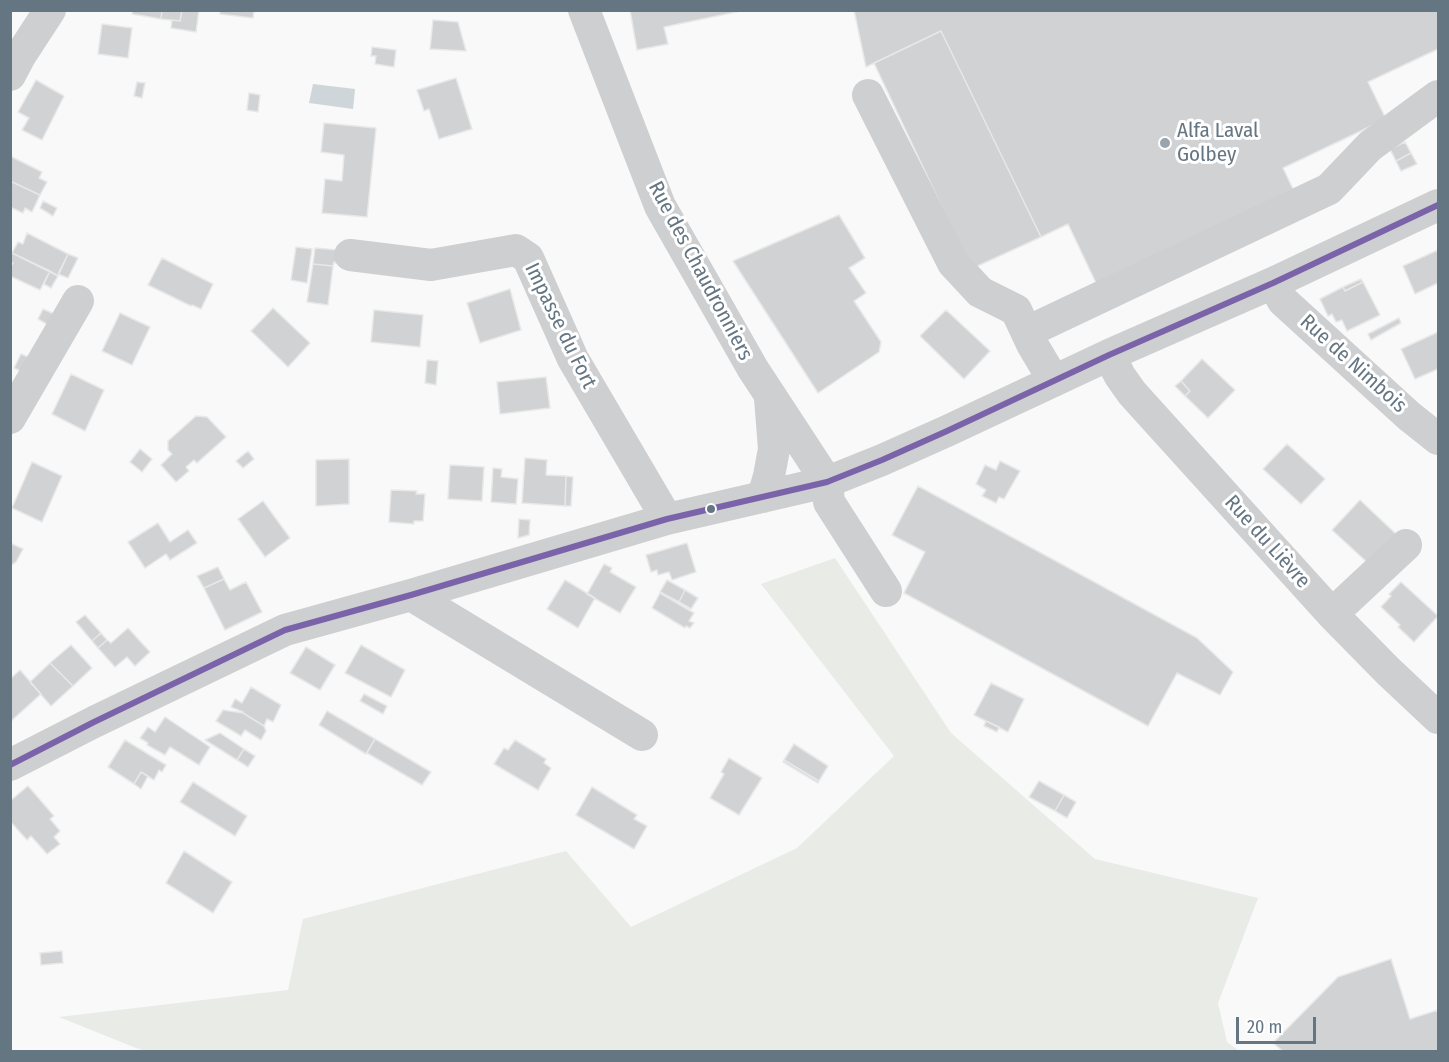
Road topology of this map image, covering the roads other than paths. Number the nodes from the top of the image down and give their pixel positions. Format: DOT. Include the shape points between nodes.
graph roads {
  1 [pos="50,10"];
  2 [pos="584,10"];
  3 [pos="10,75"];
  4 [pos="868,95"];
  5 [pos="1438,96"];
  6 [pos="1438,205"];
  7 [pos="350,255"];
  8 [pos="1273,283"];
  9 [pos="78,301"];
  10 [pos="1027,332"];
  11 [pos="1109,355"];
  12 [pos="1054,381"];
  13 [pos="770,394"];
  14 [pos="10,418"];
  15 [pos="1438,439"];
  16 [pos="827,482"];
  17 [pos="763,497"];
  18 [pos="667,519"];
  19 [pos="1406,545"];
  20 [pos="886,591"];
  21 [pos="411,595"];
  22 [pos="1332,614"];
  23 [pos="1438,718"];
  24 [pos="642,735"];
  25 [pos="10,765"];
  1 -- 3 [label="street"];
  2 -- 13 [label="street, Rue des Chaudronniers" via="660,206"];
  4 -- 10 [label="street" via="953,263 980,292 1016,310"];
  5 -- 10 [label="street" via="1370,146 1329,189"];
  6 -- 8 [label="street"];
  7 -- 18 [label="street, Impasse du Fort" via="431,265 516,250 528,258 573,360"];
  8 -- 11 [label="street"];
  8 -- 15 [label="street, Rue de Nimbois" via="1283,301"];
  9 -- 14 [label="street"];
  10 -- 12 [label="street"];
  11 -- 12 [label="street"];
  11 -- 22 [label="street, Rue du Lièvre" via="1132,393"];
  12 -- 16 [label="street"];
  13 -- 16 [label="street, Rue des Chaudronniers"];
  13 -- 17 [label="street" via="774,449"];
  16 -- 17 [label="street"];
  16 -- 20 [label="street, Rue des Chaudronniers" via="829,502"];
  17 -- 18 [label="street"];
  18 -- 21 [label="street"];
  19 -- 22 [label="street"];
  21 -- 24 [label="street"];
  21 -- 25 [label="street" via="285,630"];
  22 -- 23 [label="street, Rue du Lièvre"];
}
